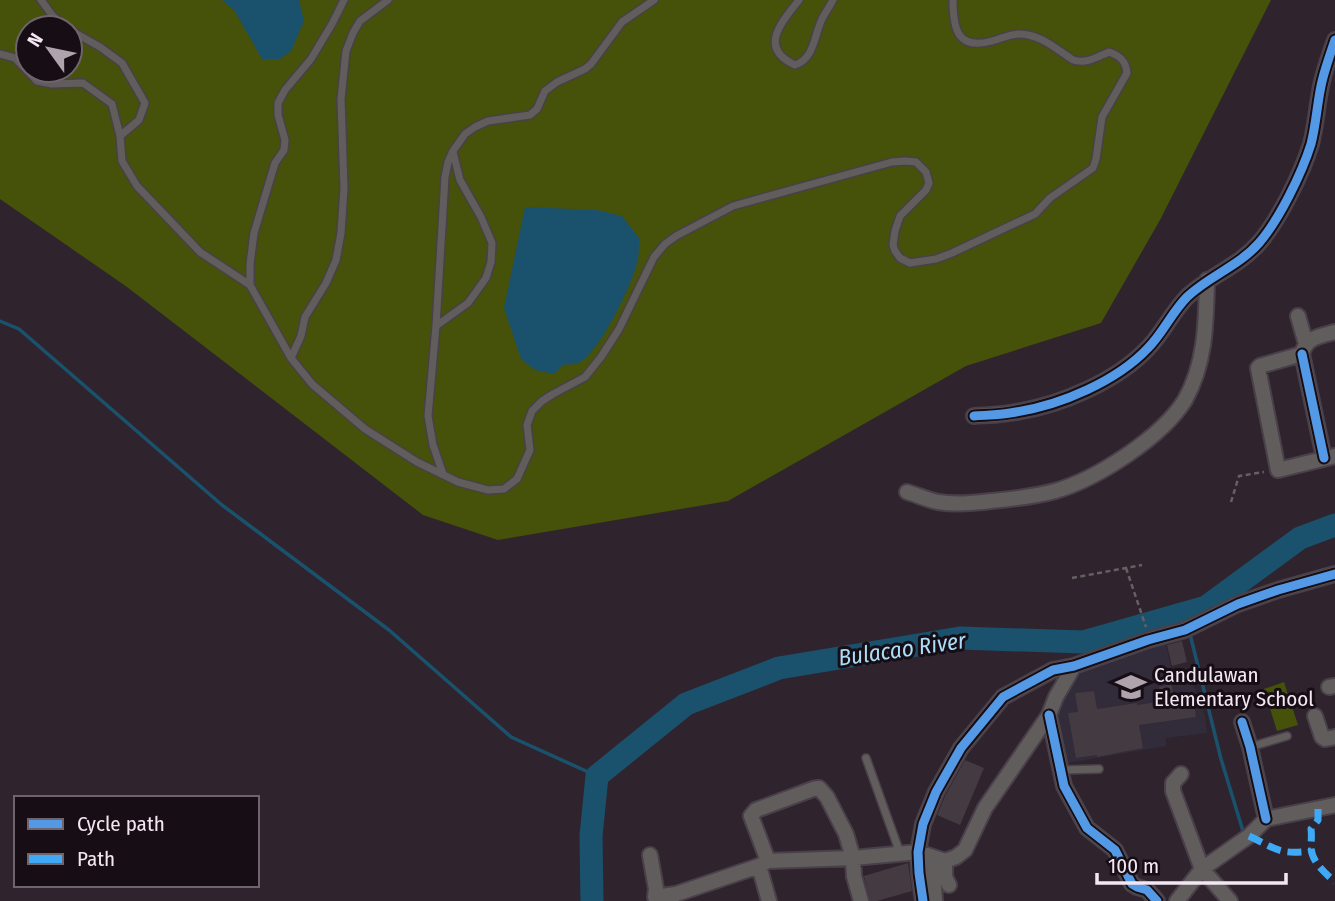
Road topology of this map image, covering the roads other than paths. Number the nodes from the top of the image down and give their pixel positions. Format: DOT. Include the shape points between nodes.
graph roads {
  1 [pos="344,0"];
  2 [pos="388,0"];
  3 [pos="654,0"];
  4 [pos="799,0"];
  5 [pos="834,0"];
  6 [pos="953,0"];
  7 [pos="84,38"];
  8 [pos="1335,40"];
  9 [pos="0,54"];
  10 [pos="120,136"];
  11 [pos="453,151"];
  12 [pos="1208,280"];
  13 [pos="250,285"];
  14 [pos="1298,316"];
  15 [pos="436,327"];
  16 [pos="1335,332"];
  17 [pos="1304,349"];
  18 [pos="291,358"];
  19 [pos="974,416"];
  20 [pos="1329,457"];
  21 [pos="443,474"];
  22 [pos="907,492"];
  23 [pos="1335,574"];
  24 [pos="1074,666"];
  25 [pos="1049,715"];
  26 [pos="1314,716"];
  27 [pos="1242,722"];
  28 [pos="1287,737"];
  29 [pos="1335,737"];
  30 [pos="1250,747"];
  31 [pos="866,758"];
  32 [pos="1099,769"];
  33 [pos="1060,771"];
  34 [pos="1181,774"];
  35 [pos="1335,805"];
  36 [pos="1266,819"];
  37 [pos="650,855"];
  38 [pos="900,855"];
  39 [pos="932,857"];
  40 [pos="853,858"];
  41 [pos="763,864"];
  42 [pos="1202,869"];
  43 [pos="948,885"];
  44 [pos="654,899"];
  45 [pos="769,901"];
  46 [pos="861,901"];
  47 [pos="923,901"];
  48 [pos="935,901"];
  49 [pos="1157,901"];
  50 [pos="1177,901"];
  51 [pos="1230,901"];
  1 -- 13 [label="lane" via="311,59 278,103 284,150 275,163 254,233"];
  2 -- 18 [label="lane" via="360,21 346,51 341,99 341,233 336,260 305,317"];
  3 -- 11 [label="lane" via="622,22 591,64 545,91 530,115 475,127"];
  4 -- 5 [label="lane" via="775,39 782,59 795,65 811,52"];
  6 -- 21 [label="lane" via="954,26 960,37 971,43 1017,34 1037,36 1080,62 1109,52 1122,59 1128,73 1102,117 1093,168 1035,214 953,253 910,263 900,258 893,245 900,216 929,183 916,162 892,162 733,206 665,244 601,357 585,377 552,394 532,411 527,425 530,450 517,479 504,489 488,490"];
  7 -- 10 [label="lane" via="122,63 145,103 139,120"];
  8 -- 12 [label="street" via="1304,164 1274,223 1241,260"];
  9 -- 10 [label="lane" via="15,58 37,81 83,83 113,104"];
  10 -- 13 [label="lane" via="122,161 137,186 200,252"];
  11 -- 15 [label="lane" via="445,177"];
  11 -- 15 [label="lane" via="460,180 492,243 491,262 468,303"];
  12 -- 19 [label="street" via="1185,299 1149,347 1118,374 1049,405"];
  12 -- 22 [label="street" via="1203,354 1196,376 1184,401 1160,429 1125,457 1056,491 1015,498 967,504 937,502"];
  13 -- 18 [label="lane"];
  14 -- 17 [label="street"];
  15 -- 21 [label="lane" via="428,416"];
  16 -- 17 [label="street" via="1315,337"];
  17 -- 20 [label="street"];
  17 -- 20 [label="street" via="1259,367 1278,470"];
  18 -- 21 [label="lane" via="312,384 365,429"];
  23 -- 24 [label="street" via="1238,604 1188,629"];
  24 -- 25 [label="street"];
  24 -- 39 [label="street" via="1054,670 1003,697 961,748 923,824"];
  25 -- 33 [label="street"];
  25 -- 39 [label="street" via="985,808 965,850 956,857"];
  26 -- 29 [label="street" via="1322,737"];
  27 -- 30 [label="street"];
  28 -- 30 [label="lane"];
  30 -- 36 [label="street"];
  31 -- 38 [label="lane"];
  32 -- 33 [label="lane"];
  33 -- 49 [label="street" via="1087,828 1115,850 1132,884"];
  34 -- 42 [label="street" via="1173,790"];
  35 -- 36 [label="street"];
  36 -- 42 [label="street"];
  37 -- 44 [label="street"];
  38 -- 39 [label="street"];
  38 -- 40 [label="street"];
  39 -- 43 [label="street"];
  39 -- 47 [label="street" via="919,882"];
  39 -- 48 [label="street"];
  40 -- 41 [label="street"];
  40 -- 41 [label="street" via="827,797 817,788 752,813"];
  40 -- 46 [label="street"];
  41 -- 44 [label="street"];
  41 -- 45 [label="street"];
  42 -- 50 [label="street"];
  42 -- 51 [label="street"];
}
